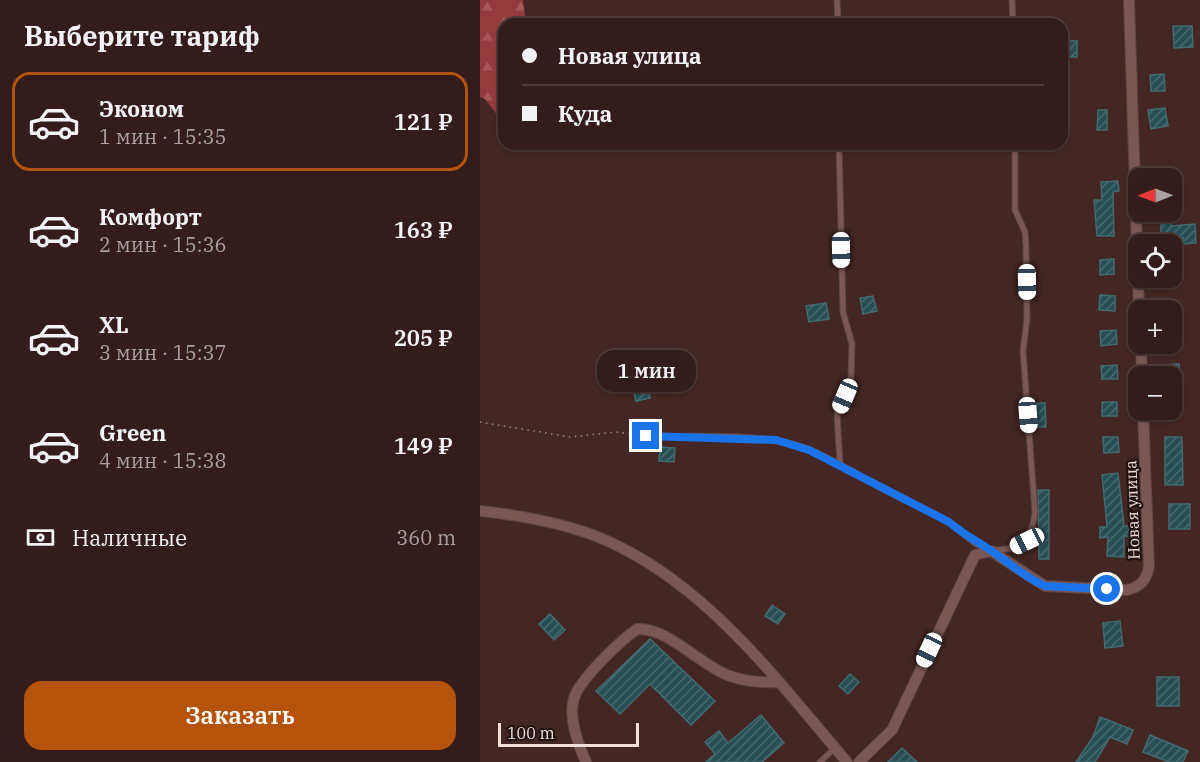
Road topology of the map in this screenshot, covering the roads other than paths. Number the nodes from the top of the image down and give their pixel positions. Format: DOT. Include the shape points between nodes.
graph roads {
  1 [pos="837,0"];
  2 [pos="1012,0"];
  3 [pos="1129,0"];
  4 [pos="838,18"];
  5 [pos="1013,18"];
  6 [pos="839,150"];
  7 [pos="1015,150"];
  8 [pos="1139,300"];
  9 [pos="1143,420"];
  10 [pos="646,436"];
  11 [pos="840,464"];
  12 [pos="480,511"];
  13 [pos="991,551"];
  14 [pos="777,682"];
  15 [pos="835,748"];
  16 [pos="586,762"];
  17 [pos="820,762"];
  18 [pos="847,762"];
  19 [pos="859,762"];
  1 -- 4 [label="lane"];
  2 -- 5 [label="lane"];
  3 -- 8 [label="street"];
  6 -- 11 [label="lane" via="843,312 852,344 851,378 837,414"];
  7 -- 13 [label="lane" via="1015,210 1025,232 1026,246 1027,319 1023,351 1035,513 1027,541"];
  9 -- 13 [label="street, Новая улица" via="1149,566 1147,577 1136,588 1045,586"];
  10 -- 11 [label="lane" via="776,440"];
  11 -- 13 [label="lane" via="949,522"];
  12 -- 14 [label="street" via="522,515 620,546 682,585 713,612"];
  13 -- 19 [label="street" via="975,555 969,564 892,730"];
  14 -- 15 [label="street"];
  14 -- 16 [label="street" via="760,683 726,675 653,630 637,629 588,678 574,698 575,726"];
  15 -- 17 [label="lane"];
  15 -- 18 [label="street"];
}
